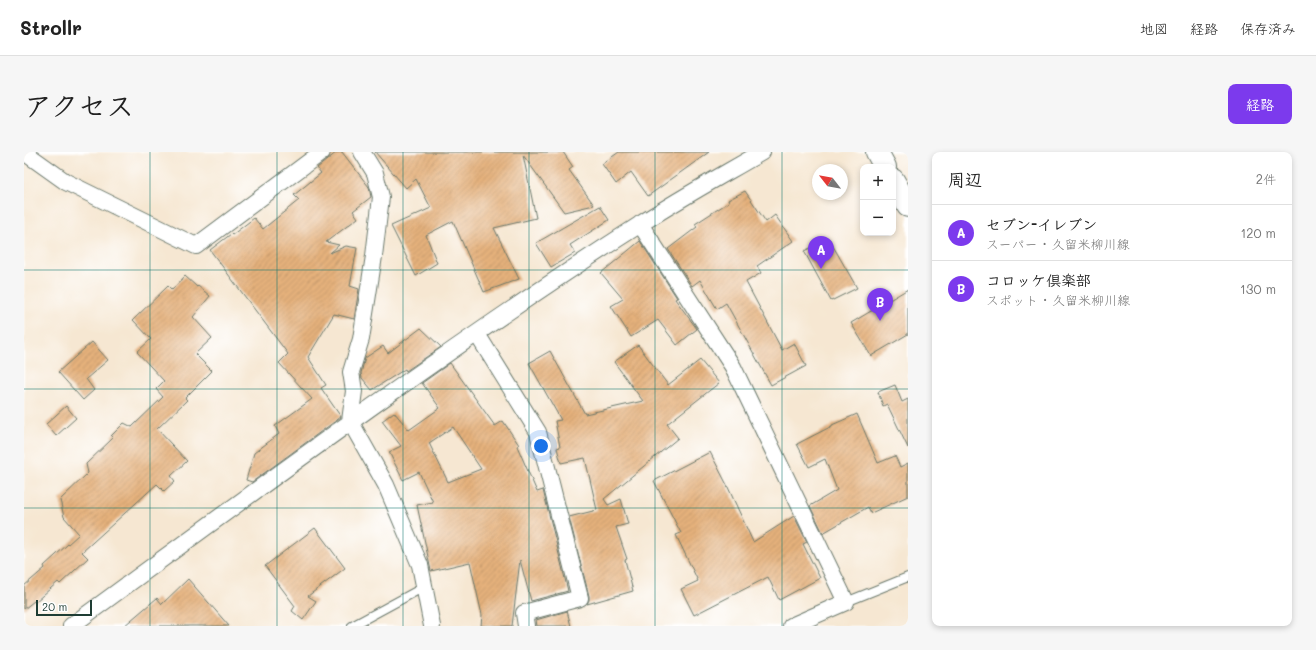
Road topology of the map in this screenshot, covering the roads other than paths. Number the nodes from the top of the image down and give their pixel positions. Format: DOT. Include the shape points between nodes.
graph roads {
  1 [pos="24,152"];
  2 [pos="322,152"];
  3 [pos="362,152"];
  4 [pos="762,152"];
  5 [pos="877,152"];
  6 [pos="883,164"];
  7 [pos="896,185"];
  8 [pos="908,206"];
  9 [pos="640,224"];
  10 [pos="477,334"];
  11 [pos="350,421"];
  12 [pos="908,577"];
  13 [pos="424,587"];
  14 [pos="846,602"];
  15 [pos="71,626"];
  16 [pos="352,626"];
  17 [pos="432,626"];
  18 [pos="526,626"];
  19 [pos="791,626"];
  1 -- 2 [label="street" via="66,182 196,246"];
  3 -- 11 [label="street" via="375,173 381,197 361,339 351,372 354,391"];
  4 -- 9 [label="street"];
  5 -- 6 [label="main road"];
  7 -- 8 [label="main road"];
  9 -- 10 [label="street"];
  9 -- 14 [label="street" via="733,367"];
  10 -- 11 [label="street"];
  10 -- 18 [label="street" via="538,432 580,598 524,613"];
  11 -- 13 [label="street" via="386,485 420,565"];
  11 -- 15 [label="street"];
  12 -- 14 [label="lane"];
  13 -- 16 [label="lane"];
  13 -- 17 [label="street"];
  14 -- 19 [label="street"];
}
